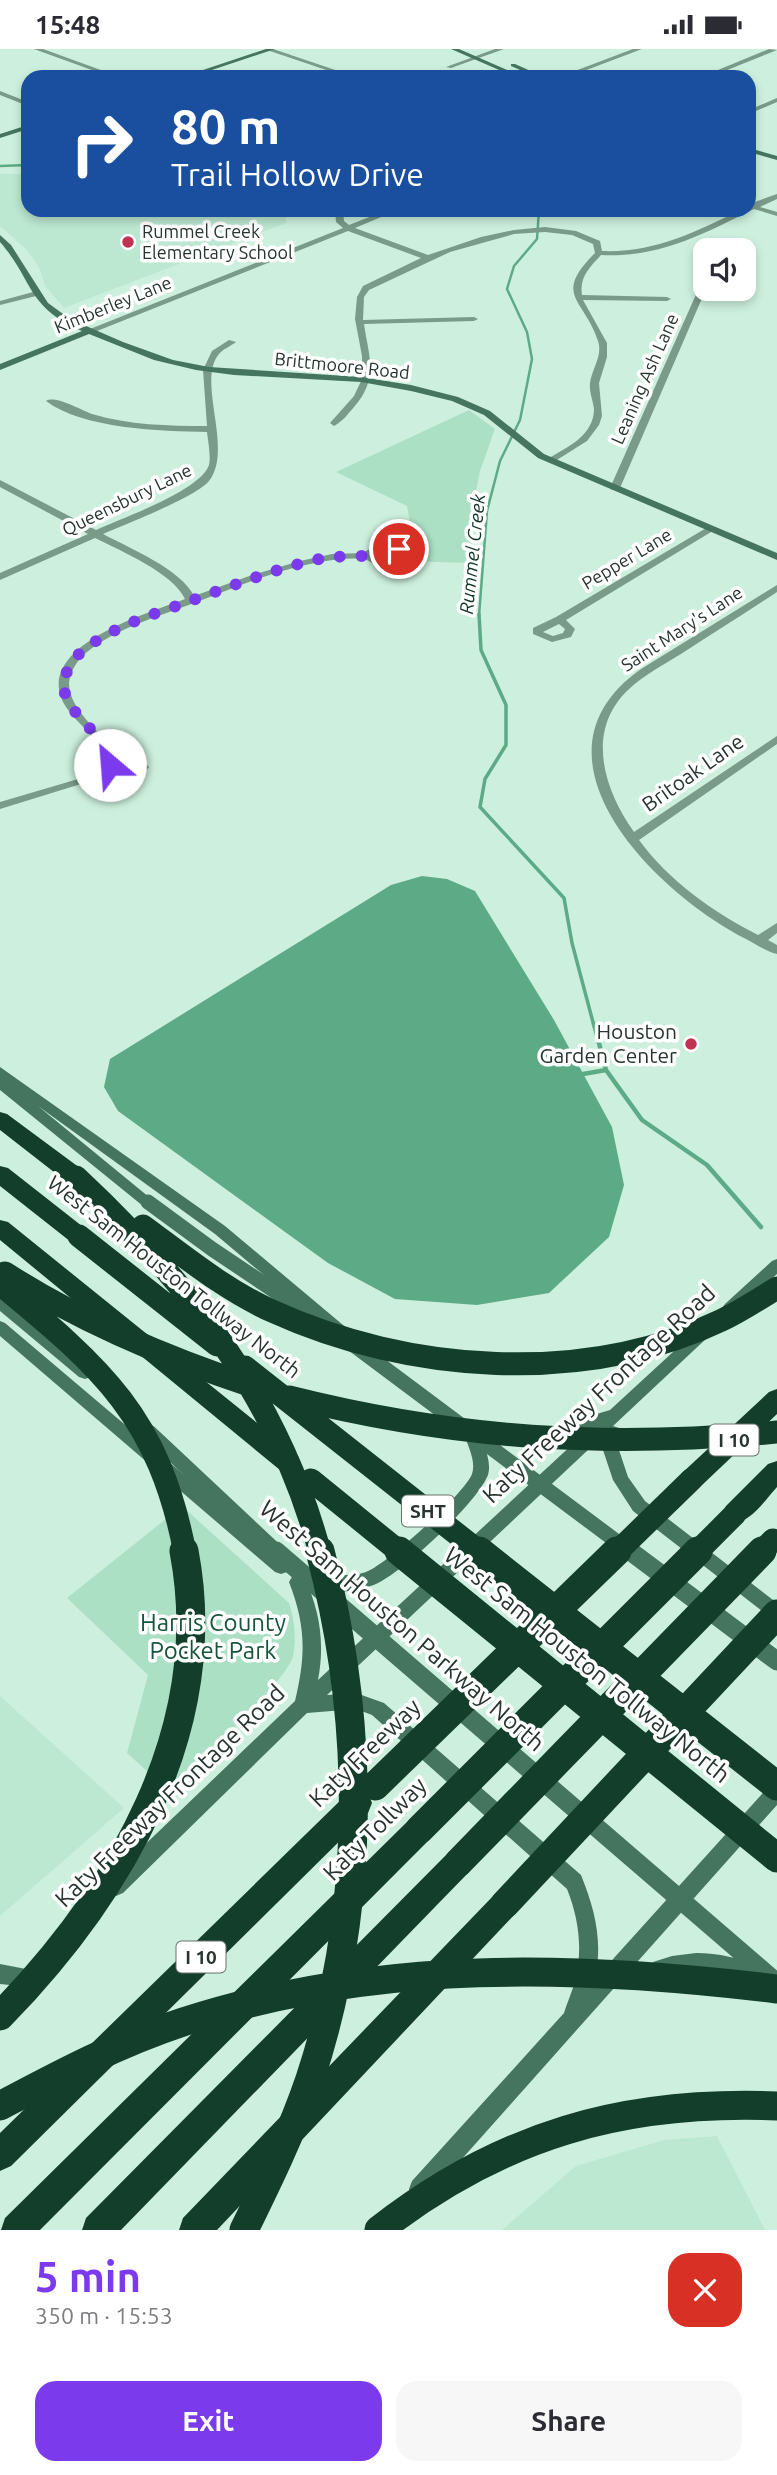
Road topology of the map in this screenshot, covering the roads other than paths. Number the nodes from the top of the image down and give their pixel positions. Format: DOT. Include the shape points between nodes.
graph roads {
  1 [pos="37,49"];
  2 [pos="270,49"];
  3 [pos="454,49"];
  4 [pos="476,49"];
  5 [pos="501,49"];
  6 [pos="639,49"];
  7 [pos="775,49"];
  8 [pos="486,54"];
  9 [pos="474,58"];
  10 [pos="449,67"];
  11 [pos="97,70"];
  12 [pos="206,70"];
  13 [pos="332,70"];
  14 [pos="503,70"];
  15 [pos="524,70"];
  16 [pos="581,70"];
  17 [pos="722,70"];
  18 [pos="0,93"];
  19 [pos="777,100"];
  20 [pos="21,101"];
  21 [pos="756,109"];
  22 [pos="21,129"];
  23 [pos="0,136"];
  24 [pos="756,143"];
  25 [pos="777,149"];
  26 [pos="756,152"];
  27 [pos="777,158"];
  28 [pos="777,196"];
  29 [pos="756,205"];
  30 [pos="756,209"];
  31 [pos="777,214"];
  32 [pos="340,217"];
  33 [pos="376,217"];
  34 [pos="730,217"];
  35 [pos="348,228"];
  36 [pos="2,241"];
  37 [pos="598,253"];
  38 [pos="431,259"];
  39 [pos="33,294"];
  40 [pos="578,297"];
  41 [pos="667,299"];
  42 [pos="697,301"];
  43 [pos="0,303"];
  44 [pos="474,319"];
  45 [pos="361,322"];
  46 [pos="89,331"];
  47 [pos="232,342"];
  48 [pos="0,367"];
  49 [pos="207,370"];
  50 [pos="366,381"];
  51 [pos="50,401"];
  52 [pos="334,423"];
  53 [pos="210,429"];
  54 [pos="552,460"];
  55 [pos="0,483"];
  56 [pos="615,488"];
  57 [pos="711,529"];
  58 [pos="95,534"];
  59 [pos="368,556"];
  60 [pos="777,557"];
  61 [pos="0,577"];
  62 [pos="777,588"];
  63 [pos="191,601"];
  64 [pos="559,619"];
  65 [pos="777,739"];
  66 [pos="110,757"];
  67 [pos="98,775"];
  68 [pos="0,806"];
  69 [pos="632,839"];
  70 [pos="777,927"];
  71 [pos="760,940"];
  72 [pos="777,950"];
  73 [pos="0,1072"];
  74 [pos="0,1083"];
  75 [pos="0,1119"];
  76 [pos="0,1174"];
  77 [pos="76,1177"];
  78 [pos="0,1229"];
  79 [pos="777,1265"];
  80 [pos="0,1270"];
  81 [pos="0,1284"];
  82 [pos="777,1288"];
  83 [pos="0,1302"];
  84 [pos="0,1327"];
  85 [pos="777,1399"];
  86 [pos="616,1414"];
  87 [pos="777,1432"];
  88 [pos="473,1437"];
  89 [pos="777,1471"];
  90 [pos="535,1489"];
  91 [pos="775,1538"];
  92 [pos="298,1582"];
  93 [pos="777,1613"];
  94 [pos="370,1643"];
  95 [pos="777,1661"];
  96 [pos="777,1668"];
  97 [pos="303,1705"];
  98 [pos="777,1786"];
  99 [pos="777,1791"];
  100 [pos="777,1858"];
  101 [pos="675,1905"];
  102 [pos="10,1975"];
  103 [pos="777,1983"];
  104 [pos="769,1986"];
  105 [pos="0,1994"];
  106 [pos="400,2015"];
  107 [pos="0,2016"];
  108 [pos="565,2028"];
  109 [pos="777,2105"];
  110 [pos="0,2106"];
  111 [pos="0,2155"];
  112 [pos="17,2230"];
  113 [pos="98,2230"];
  114 [pos="195,2230"];
  115 [pos="230,2230"];
  116 [pos="244,2230"];
  117 [pos="381,2230"];
  1 -- 11 [label="street"];
  2 -- 12 [label="main road"];
  2 -- 13 [label="street"];
  3 -- 9 [label="main road"];
  4 -- 8 [label="main road"];
  5 -- 8 [label="street"];
  6 -- 16 [label="street"];
  7 -- 17 [label="street"];
  8 -- 9 [label="street"];
  8 -- 15 [label="main road"];
  9 -- 10 [label="street"];
  9 -- 14 [label="main road"];
  18 -- 20 [label="street"];
  19 -- 21 [label="street"];
  22 -- 23 [label="main road"];
  24 -- 25 [label="main road"];
  26 -- 27 [label="main road"];
  28 -- 29 [label="street"];
  30 -- 31 [label="street"];
  32 -- 35 [label="street"];
  33 -- 35 [label="street, Kimberley Lane"];
  34 -- 37 [label="street" via="659,250"];
  35 -- 38 [label="street"];
  35 -- 46 [label="street, Kimberley Lane"];
  36 -- 39 [label="main road, Brittmoore Road" via="25,272"];
  37 -- 38 [label="street" via="597,243 589,237 548,227 482,240"];
  37 -- 40 [label="street" via="582,270"];
  38 -- 45 [label="street" via="366,288 357,307"];
  39 -- 43 [label="street"];
  39 -- 46 [label="main road, Brittmoore Road" via="58,316"];
  40 -- 41 [label="street"];
  40 -- 54 [label="street" via="603,342 594,383 598,413 596,423 578,445"];
  42 -- 56 [label="street, Leaning Ash Lane"];
  44 -- 45 [label="street"];
  45 -- 50 [label="street"];
  46 -- 48 [label="main road, Kimberley Lane"];
  46 -- 49 [label="main road, Brittmoore Road" via="160,360"];
  47 -- 49 [label="street" via="215,353"];
  49 -- 50 [label="main road, Brittmoore Road"];
  49 -- 53 [label="street, Queensbury Lane"];
  50 -- 52 [label="street"];
  50 -- 54 [label="main road, Brittmoore Road" via="432,393 486,413 527,448"];
  51 -- 53 [label="street" via="111,424"];
  53 -- 58 [label="street, Queensbury Lane" via="214,463 205,480"];
  54 -- 56 [label="main road, Brittmoore Road"];
  55 -- 58 [label="street"];
  56 -- 57 [label="main road, Brittmoore Road"];
  57 -- 60 [label="main road, Brittmoore Road"];
  57 -- 64 [label="street, Pepper Lane"];
  58 -- 61 [label="street, Queensbury Lane"];
  58 -- 63 [label="street" via="171,577 185,588"];
  59 -- 63 [label="street" via="286,566"];
  62 -- 69 [label="street, Saint Mary's Lane" via="641,674 610,705 596,734 596,755 600,779"];
  63 -- 66 [label="street" via="86,647 68,668 65,692"];
  65 -- 69 [label="street, Britoak Lane"];
  66 -- 67 [label="street" via="110,765"];
  66 -- 67 [label="street" via="135,760 143,767 136,776 120,780"];
  67 -- 68 [label="street"];
  69 -- 71 [label="street, Saint Mary's Lane" via="668,879 703,907"];
  70 -- 71 [label="street"];
  71 -- 72 [label="street, Saint Mary's Lane"];
  73 -- 88 [label="main road" via="220,1230"];
  74 -- 95 [label="main road, bridge" via="148,1202 388,1369"];
  75 -- 77 [label="highway"];
  76 -- 98 [label="highway, West Sam Houston Tollway North / SHT, bridge"];
  77 -- 82 [label="highway, bridge" via="219,1280 269,1310 359,1344 440,1360 537,1363 635,1349 699,1329"];
  77 -- 116 [label="highway, bridge" via="169,1269 248,1381 278,1437 309,1515 341,1637 355,1778 356,1829 347,1930 325,2031 305,2090 277,2164"];
  78 -- 100 [label="highway, West Sam Houston Tollway North / SHT, bridge"];
  79 -- 86 [label="main road, Katy Freeway Frontage Road"];
  80 -- 87 [label="highway, bridge" via="54,1304 168,1357 259,1388 385,1420 534,1440 689,1440"];
  81 -- 107 [label="highway, bridge" via="98,1370 129,1408 153,1449 183,1533 191,1627 175,1731 141,1825 90,1911"];
  83 -- 103 [label="main road, West Sam Houston Parkway North, bridge" via="92,1378 273,1549"];
  84 -- 92 [label="main road"];
  85 -- 111 [label="highway, Katy Freeway / I 10, bridge"];
  86 -- 88 [label="main road" via="516,1440"];
  86 -- 90 [label="main road, Katy Freeway Frontage Road"];
  86 -- 93 [label="main road" via="611,1450 621,1480 639,1506"];
  88 -- 90 [label="main road"];
  88 -- 92 [label="main road" via="481,1459 480,1474 469,1493 389,1568 372,1578 346,1583"];
  89 -- 112 [label="highway, Katy Tollway, bridge"];
  90 -- 94 [label="main road, Katy Freeway Frontage Road"];
  90 -- 96 [label="main road"];
  91 -- 113 [label="highway, bridge"];
  92 -- 94 [label="main road"];
  92 -- 97 [label="main road" via="311,1614 314,1638 313,1667"];
  93 -- 106 [label="highway, bridge"];
  94 -- 97 [label="main road, Katy Freeway Frontage Road"];
  94 -- 101 [label="main road"];
  97 -- 102 [label="main road, Katy Freeway Frontage Road" via="171,1835"];
  97 -- 108 [label="main road" via="356,1701 379,1709 574,1882 586,1909 590,1950 580,1998"];
  99 -- 101 [label="main road"];
  101 -- 104 [label="main road"];
  101 -- 108 [label="main road"];
  102 -- 105 [label="main road, Katy Freeway Frontage Road"];
  104 -- 108 [label="main road" via="742,1969 682,1963 610,1992"];
  104 -- 110 [label="highway, bridge" via="633,1972 533,1969 331,1985 266,1997 130,2039"];
  106 -- 114 [label="highway"];
  106 -- 115 [label="highway"];
  108 -- 117 [label="main road"];
  109 -- 117 [label="highway, bridge" via="640,2112 560,2131 449,2181"];
}
